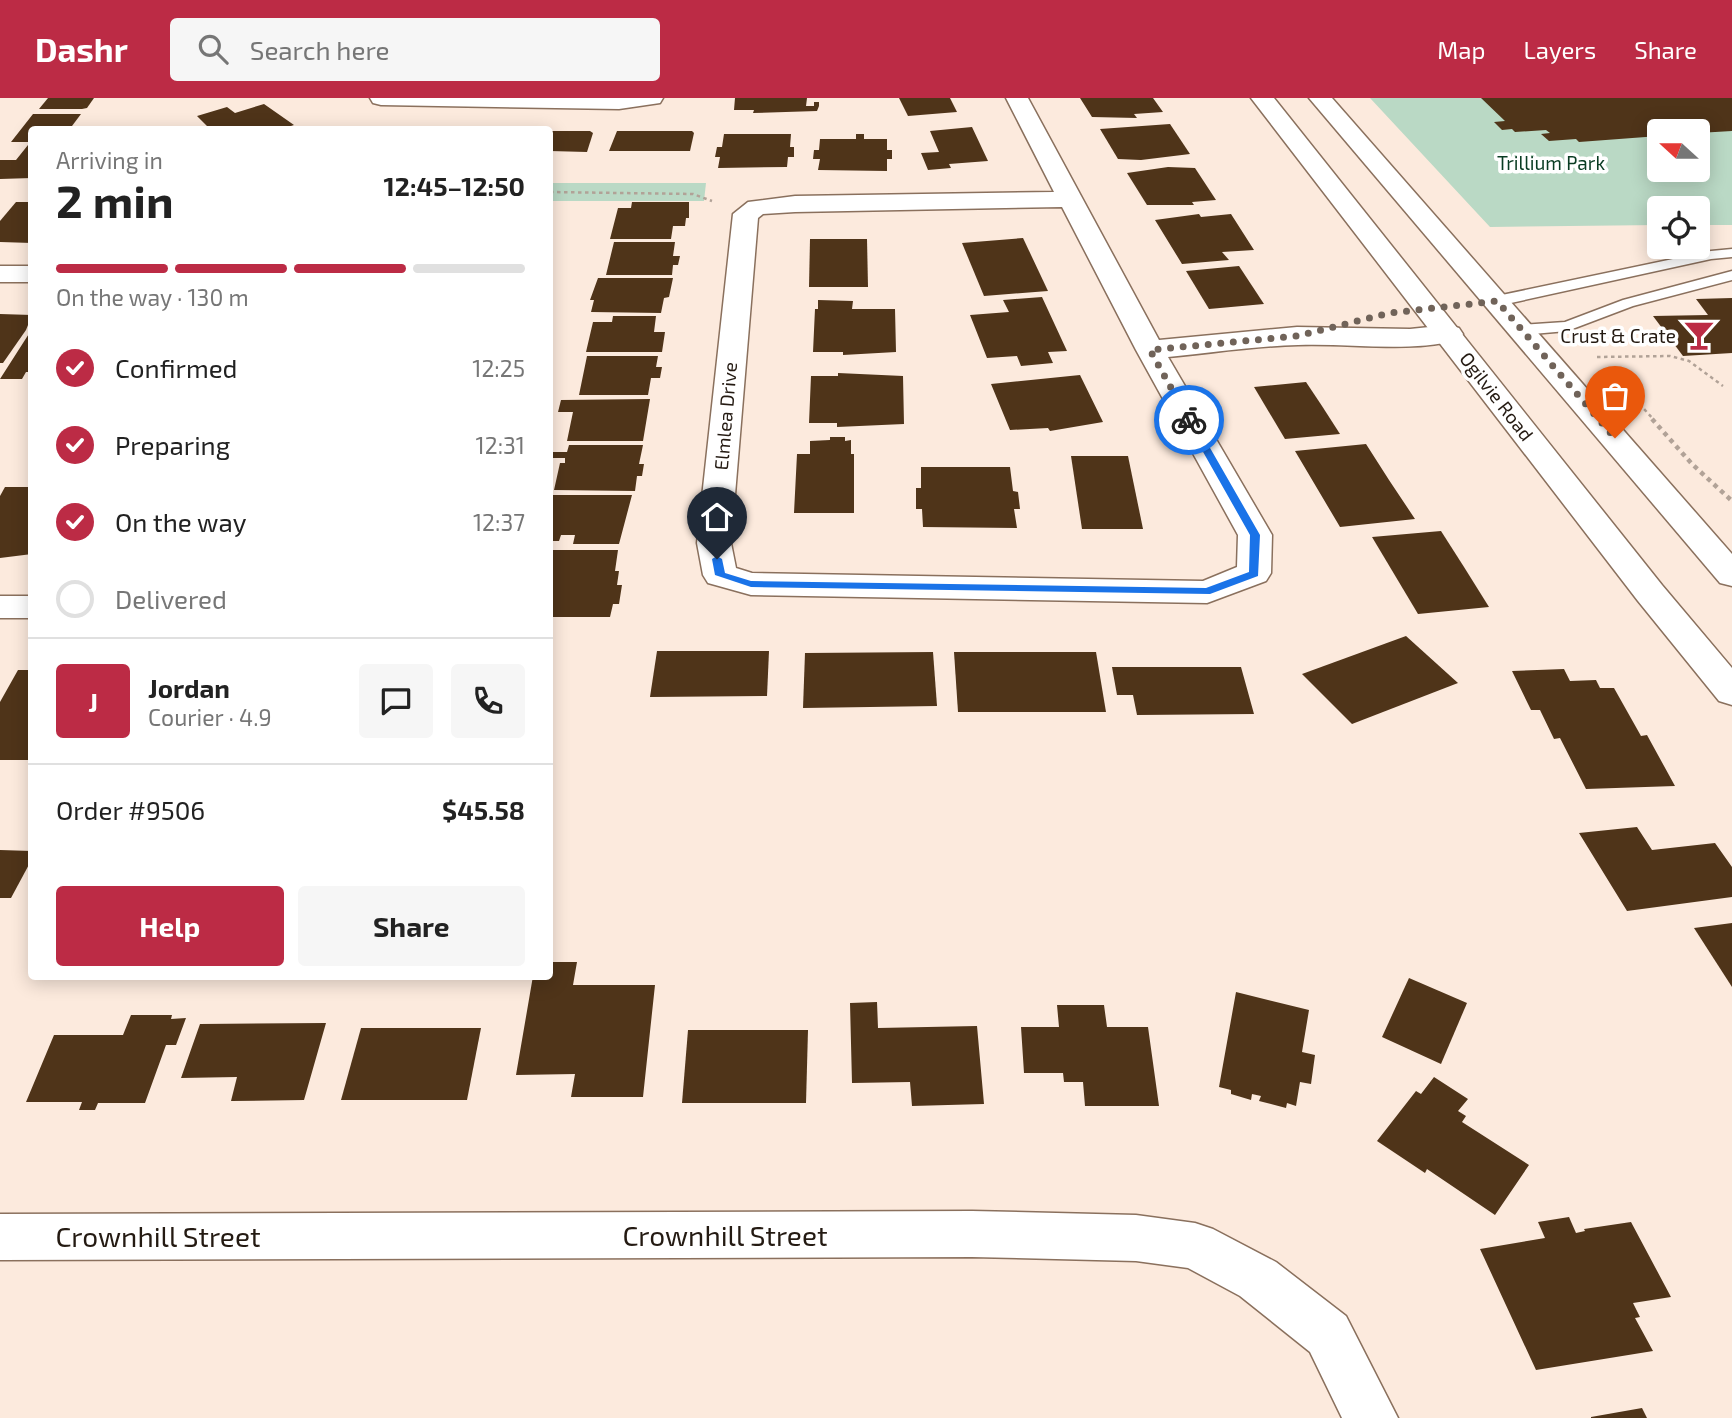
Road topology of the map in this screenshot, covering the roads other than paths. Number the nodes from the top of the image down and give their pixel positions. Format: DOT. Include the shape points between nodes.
graph roads {
  1 [pos="381,98"];
  2 [pos="652,98"];
  3 [pos="1017,98"];
  4 [pos="1262,98"];
  5 [pos="1320,98"];
  6 [pos="1072,199"];
  7 [pos="1732,253"];
  8 [pos="0,274"];
  9 [pos="28,274"];
  10 [pos="1732,275"];
  11 [pos="1460,311"];
  12 [pos="1520,330"];
  13 [pos="1150,350"];
  14 [pos="1732,575"];
  15 [pos="0,607"];
  16 [pos="28,607"];
  17 [pos="1732,692"];
  18 [pos="0,1237"];
  19 [pos="1371,1418"];
  1 -- 2 [label="street" via="619,102"];
  3 -- 6 [label="street, Elmlea Drive"];
  4 -- 11 [label="street, Ogilvie Road"];
  5 -- 11 [label="street, Ogilvie Road"];
  6 -- 13 [label="street, Elmlea Drive"];
  6 -- 13 [label="street, Elmlea Drive" via="794,204 757,207 746,214 714,543 720,575 751,584 1207,592 1254,573 1255,535"];
  7 -- 11 [label="lane"];
  8 -- 9 [label="street"];
  10 -- 12 [label="lane" via="1628,303 1567,326"];
  11 -- 12 [label="street, Ogilvie Road"];
  11 -- 12 [label="street"];
  11 -- 13 [label="street" via="1409,338 1297,336"];
  11 -- 17 [label="street, Ogilvie Road" via="1650,593"];
  12 -- 14 [label="street, Ogilvie Road"];
  15 -- 16 [label="street"];
  18 -- 19 [label="street, Crownhill Street" via="972,1234 1136,1238 1195,1246 1258,1279 1328,1334"];
}
